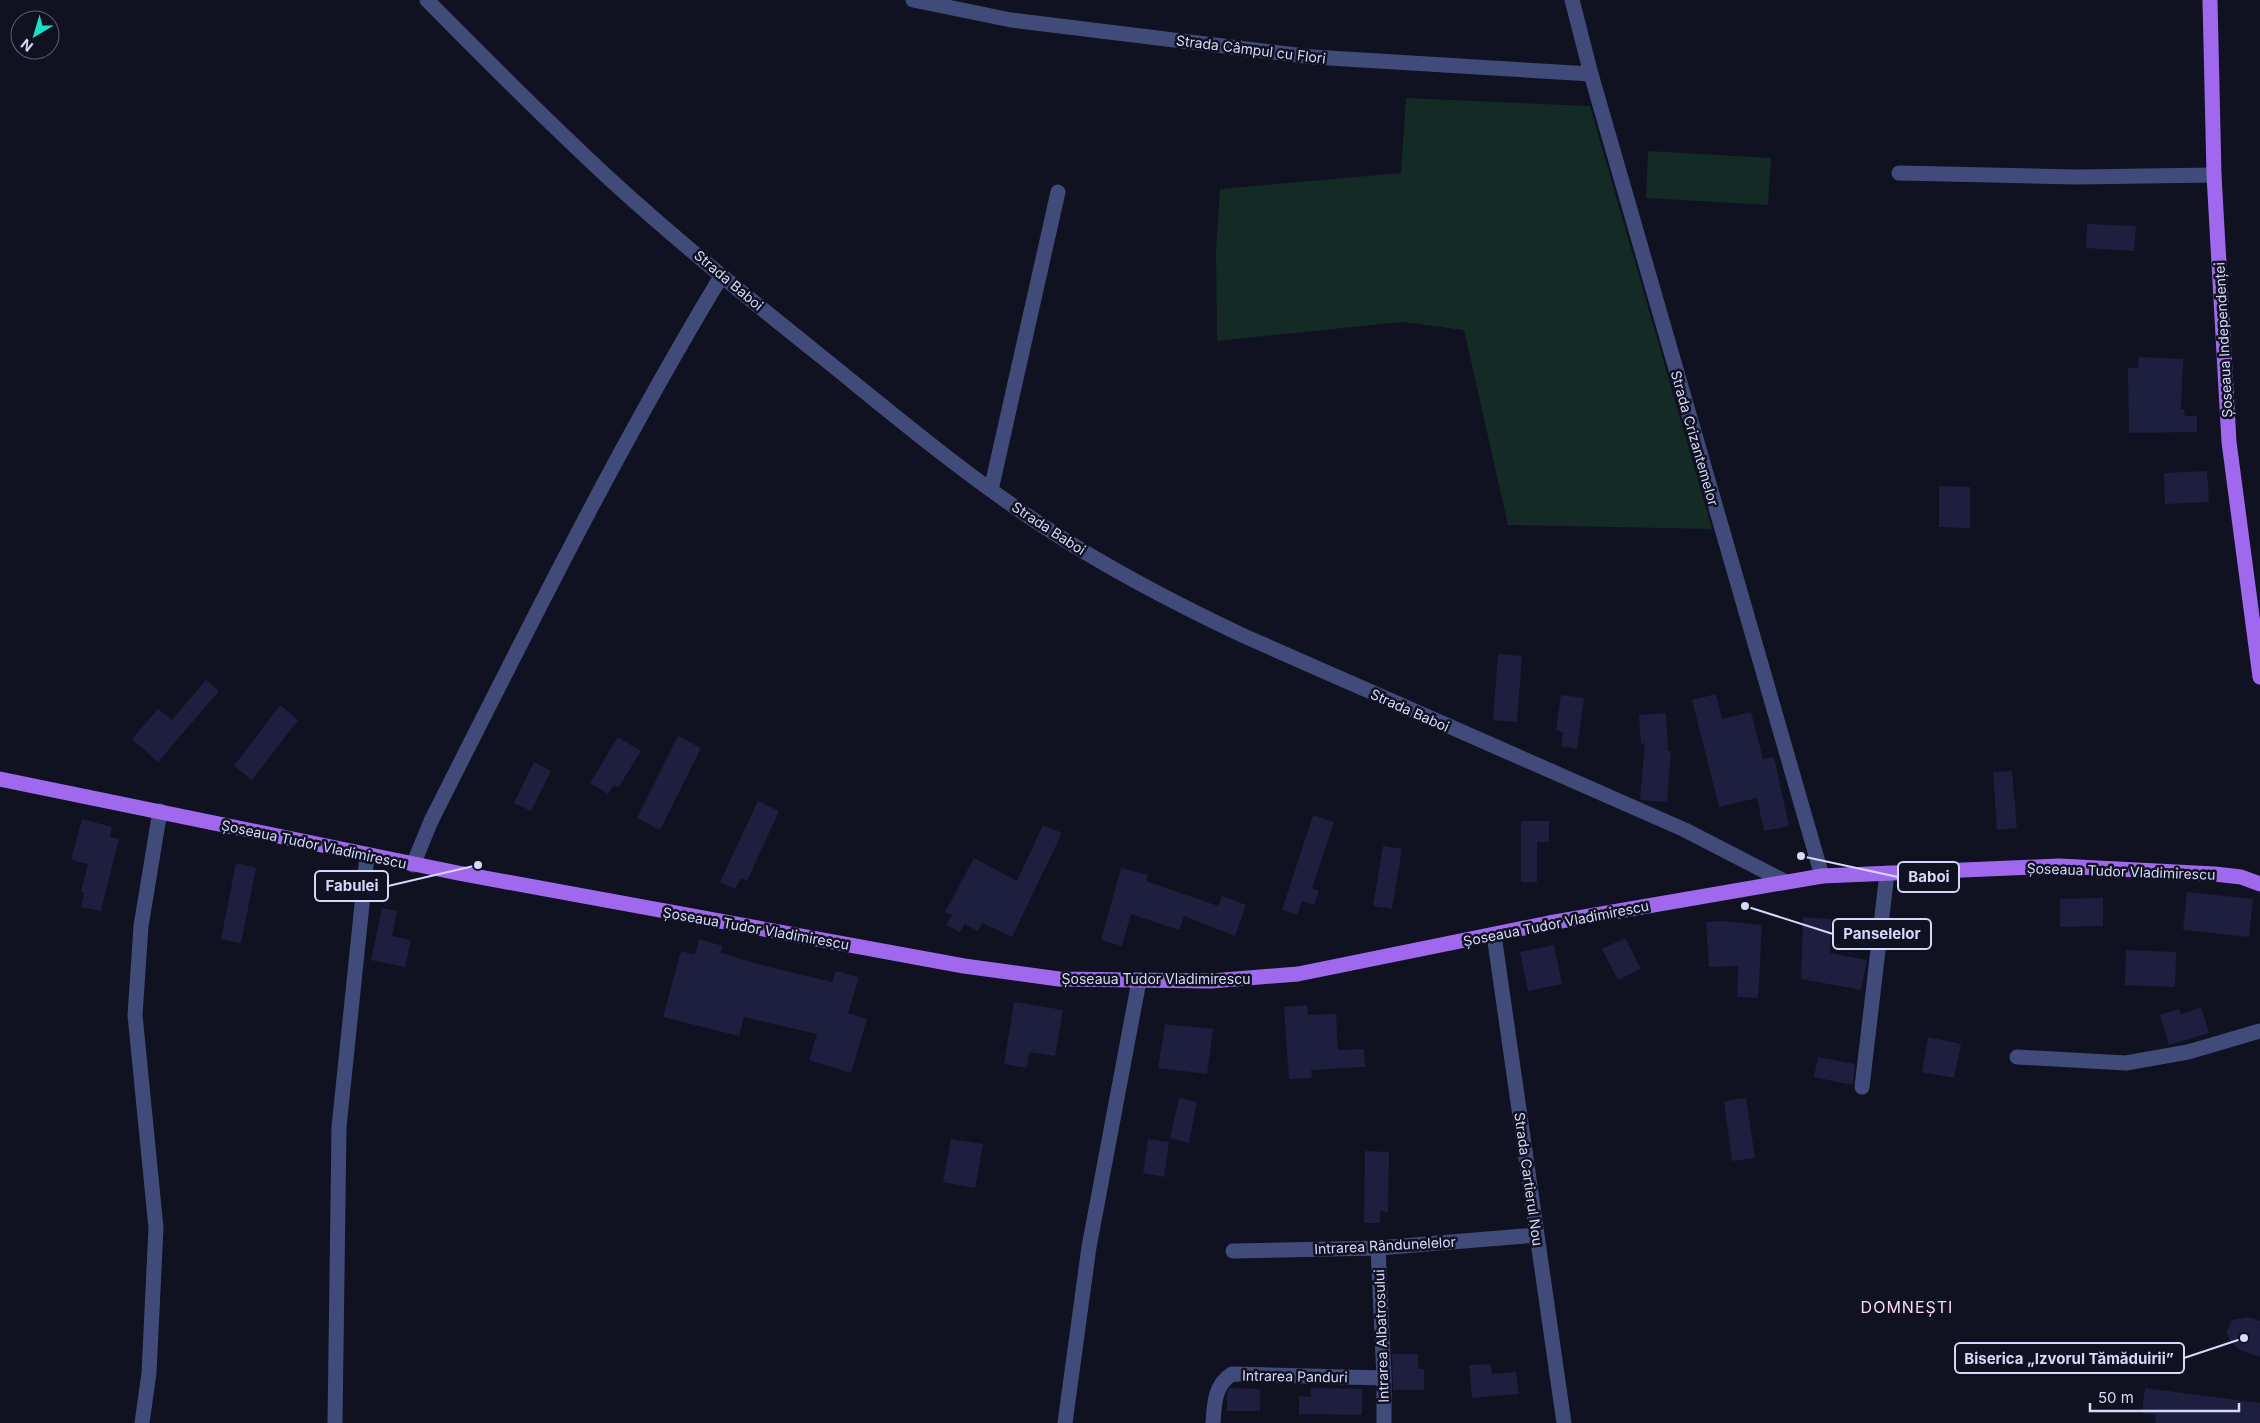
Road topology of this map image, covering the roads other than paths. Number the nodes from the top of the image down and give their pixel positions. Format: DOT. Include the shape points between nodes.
graph roads {
  1 [pos="427,0"];
  2 [pos="913,0"];
  3 [pos="1572,0"];
  4 [pos="2210,0"];
  5 [pos="1591,74"];
  6 [pos="1899,173"];
  7 [pos="2214,175"];
  8 [pos="1058,192"];
  9 [pos="722,275"];
  10 [pos="992,490"];
  11 [pos="2260,677"];
  12 [pos="0,778"];
  13 [pos="160,811"];
  14 [pos="367,856"];
  15 [pos="413,865"];
  16 [pos="1887,873"];
  17 [pos="1822,876"];
  18 [pos="1784,881"];
  19 [pos="2260,884"];
  20 [pos="1494,935"];
  21 [pos="1138,981"];
  22 [pos="2260,1031"];
  23 [pos="2018,1057"];
  24 [pos="1862,1087"];
  25 [pos="1537,1235"];
  26 [pos="1378,1248"];
  27 [pos="1233,1251"];
  28 [pos="1384,1378"];
  29 [pos="142,1423"];
  30 [pos="336,1423"];
  31 [pos="1066,1423"];
  32 [pos="1213,1423"];
  33 [pos="1384,1423"];
  34 [pos="1564,1423"];
  1 -- 9 [label="street, Strada Baboi" via="612,181"];
  2 -- 5 [label="street, Strada Câmpul cu Flori" via="1011,20 1313,57"];
  3 -- 5 [label="street, Strada Crizantemelor"];
  4 -- 7 [label="main road, Șoseaua Independenței"];
  5 -- 17 [label="street, Strada Crizantemelor"];
  6 -- 7 [label="street" via="2077,177"];
  7 -- 11 [label="main road, Șoseaua Independenței" via="2229,442"];
  8 -- 10 [label="street"];
  9 -- 10 [label="street, Strada Baboi" via="892,414"];
  9 -- 15 [label="street" via="598,491 436,812"];
  10 -- 18 [label="street, Strada Baboi" via="1103,564 1176,604 1685,830"];
  12 -- 13 [label="main road, Șoseaua Tudor Vladimirescu"];
  13 -- 14 [label="main road, Șoseaua Tudor Vladimirescu"];
  13 -- 29 [label="street" via="141,926 135,1015 156,1228 149,1373"];
  14 -- 15 [label="main road, Șoseaua Tudor Vladimirescu"];
  14 -- 30 [label="street" via="339,1127"];
  15 -- 21 [label="main road, Șoseaua Tudor Vladimirescu" via="964,966 1059,979"];
  16 -- 17 [label="main road, Șoseaua Tudor Vladimirescu"];
  16 -- 19 [label="main road, Șoseaua Tudor Vladimirescu" via="2068,866 2215,874 2241,877"];
  16 -- 24 [label="street"];
  17 -- 18 [label="main road, Șoseaua Tudor Vladimirescu"];
  18 -- 20 [label="main road, Șoseaua Tudor Vladimirescu"];
  20 -- 21 [label="main road, Șoseaua Tudor Vladimirescu" via="1298,974 1231,980"];
  20 -- 25 [label="street, Strada Cartierul Nou"];
  21 -- 31 [label="street" via="1089,1247"];
  22 -- 23 [label="street" via="2188,1052 2126,1062"];
  25 -- 26 [label="street, Intrarea Rândunelelor"];
  25 -- 34 [label="street, Strada Cartierul Nou"];
  26 -- 27 [label="street, Intrarea Rândunelelor"];
  26 -- 28 [label="street, Intrarea Albatrosului"];
  28 -- 32 [label="street, Intrarea Panduri" via="1232,1374 1222,1379"];
  28 -- 33 [label="street, Intrarea Albatrosului"];
}
